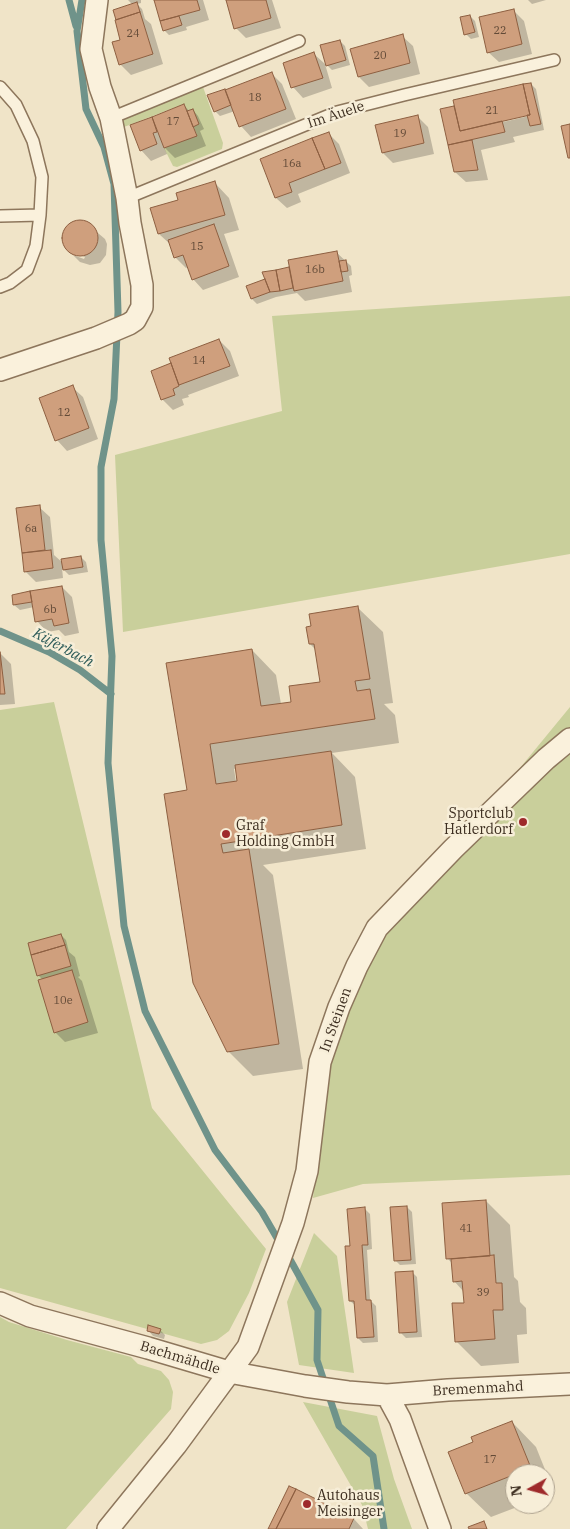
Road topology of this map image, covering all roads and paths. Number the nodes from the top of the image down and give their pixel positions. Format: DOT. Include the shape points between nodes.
graph roads {
  1 [pos="97,0"];
  2 [pos="299,41"];
  3 [pos="554,60"];
  4 [pos="0,88"];
  5 [pos="111,118"];
  6 [pos="127,198"];
  7 [pos="40,215"];
  8 [pos="0,216"];
  9 [pos="0,287"];
  10 [pos="0,370"];
  11 [pos="570,739"];
  12 [pos="0,1303"];
  13 [pos="229,1372"];
  14 [pos="570,1384"];
  15 [pos="387,1395"];
  16 [pos="108,1529"];
  17 [pos="440,1529"];
  1 -- 5 [label="street" via="92,48"];
  2 -- 5 [label="lane"];
  3 -- 6 [label="lane, Im Äuele" via="337,112"];
  4 -- 7 [label="lane" via="16,105 33,141 42,177"];
  5 -- 6 [label="street"];
  6 -- 10 [label="street" via="142,285 142,306 135,320 96,338"];
  7 -- 8 [label="lane"];
  7 -- 9 [label="lane" via="36,246 27,270"];
  11 -- 13 [label="street, In Steinen" via="453,849 378,928 357,966 320,1062 307,1171 293,1223 248,1347"];
  12 -- 13 [label="street, Bachmähdle" via="30,1316"];
  13 -- 15 [label="street, Bremenmahd" via="305,1386"];
  13 -- 16 [label="street, Bachmähdle" via="176,1445"];
  14 -- 15 [label="street, Bremenmahd"];
  15 -- 17 [label="street" via="400,1419"];
}
